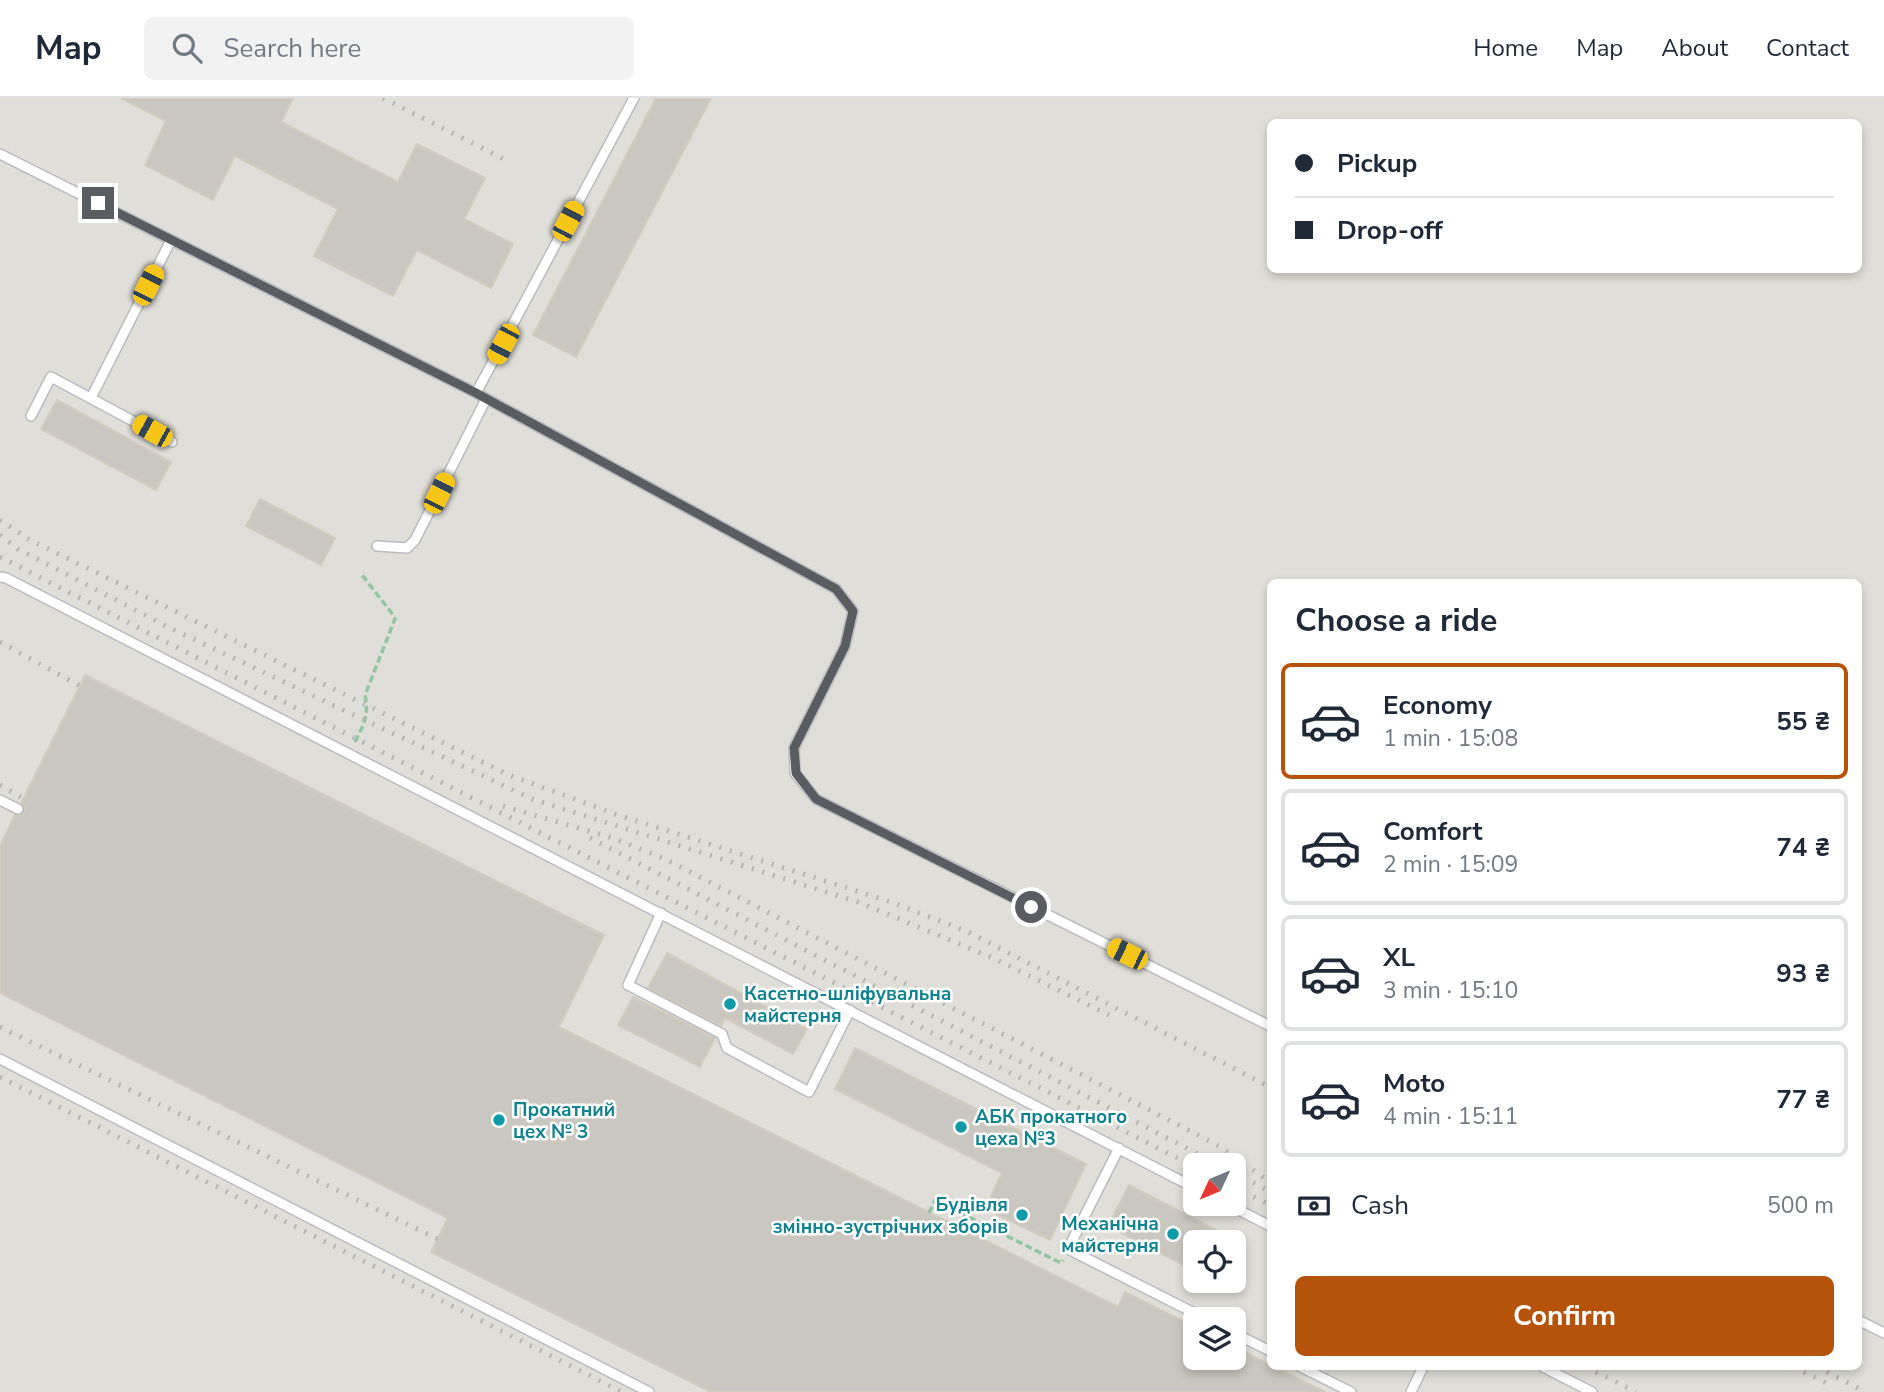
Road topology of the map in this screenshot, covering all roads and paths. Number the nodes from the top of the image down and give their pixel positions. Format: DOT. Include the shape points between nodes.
graph roads {
  1 [pos="634,98"];
  2 [pos="0,153"];
  3 [pos="171,240"];
  4 [pos="476,393"];
  5 [pos="91,398"];
  6 [pos="486,399"];
  7 [pos="31,416"];
  8 [pos="172,442"];
  9 [pos="377,545"];
  10 [pos="362,575"];
  11 [pos="0,578"];
  12 [pos="349,753"];
  13 [pos="0,800"];
  14 [pos="18,809"];
  15 [pos="661,913"];
  16 [pos="850,1010"];
  17 [pos="1267,1024"];
  18 [pos="0,1059"];
  19 [pos="1119,1149"];
  20 [pos="1183,1182"];
  21 [pos="929,1213"];
  22 [pos="1246,1214"];
  23 [pos="1267,1224"];
  24 [pos="1068,1249"];
  25 [pos="1183,1307"];
  26 [pos="1862,1322"];
  27 [pos="1884,1333"];
  28 [pos="1246,1339"];
  29 [pos="1267,1350"];
  30 [pos="1307,1370"];
  31 [pos="1422,1370"];
  32 [pos="1549,1370"];
  33 [pos="649,1392"];
  34 [pos="1351,1392"];
  35 [pos="1411,1392"];
  36 [pos="1592,1392"];
  1 -- 4 [label="lane"];
  2 -- 3 [label="lane"];
  3 -- 4 [label="lane"];
  3 -- 5 [label="lane"];
  4 -- 6 [label="lane"];
  5 -- 7 [label="lane" via="51,377"];
  5 -- 8 [label="lane"];
  6 -- 9 [label="lane" via="415,540 407,548"];
  6 -- 17 [label="lane" via="836,589 853,611 845,646 794,748 796,773 816,799"];
  10 -- 12 [label="path" via="395,619 365,695 366,721"];
  11 -- 12 [label="lane"];
  12 -- 15 [label="lane"];
  13 -- 14 [label="lane"];
  15 -- 16 [label="lane"];
  15 -- 16 [label="lane" via="628,985 722,1034 727,1048 809,1093"];
  16 -- 19 [label="lane"];
  18 -- 33 [label="lane"];
  19 -- 20 [label="lane"];
  19 -- 24 [label="lane"];
  21 -- 24 [label="path" via="935,1200 1061,1264"];
  22 -- 23 [label="lane"];
  24 -- 25 [label="lane"];
  26 -- 27 [label="lane"];
  28 -- 29 [label="lane"];
  30 -- 34 [label="lane"];
  31 -- 35 [label="lane"];
  32 -- 36 [label="lane"];
}
